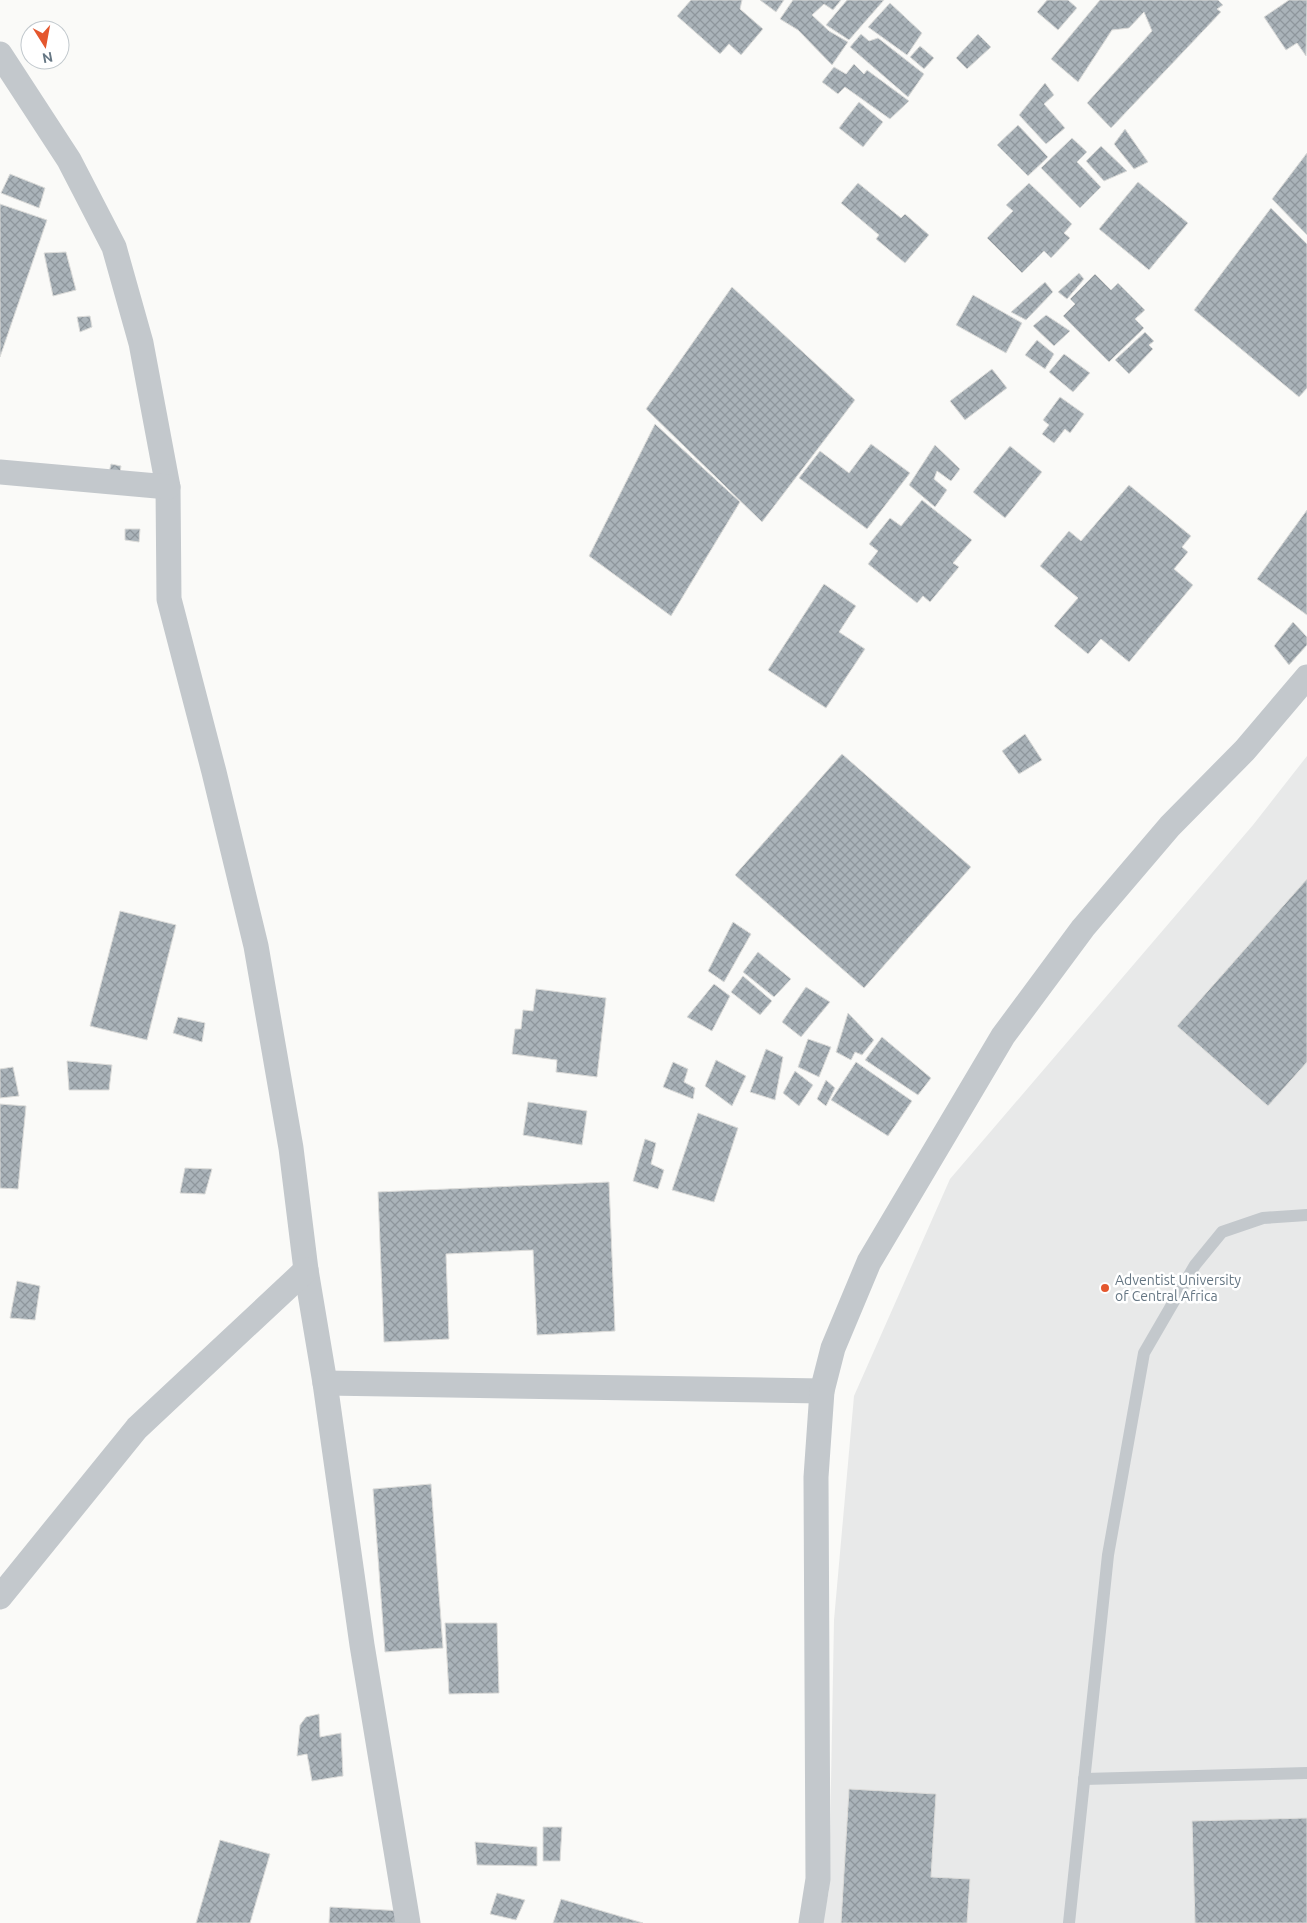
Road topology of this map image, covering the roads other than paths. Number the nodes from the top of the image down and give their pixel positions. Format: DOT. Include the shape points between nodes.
graph roads {
  1 [pos="0,54"];
  2 [pos="0,472"];
  3 [pos="168,487"];
  4 [pos="1307,677"];
  5 [pos="1307,1215"];
  6 [pos="306,1270"];
  7 [pos="325,1383"];
  8 [pos="822,1391"];
  9 [pos="0,1597"];
  10 [pos="1307,1773"];
  11 [pos="1084,1779"];
  12 [pos="408,1923"];
  13 [pos="811,1923"];
  14 [pos="1068,1923"];
  1 -- 3 [label="street" via="69,160 114,247 141,344"];
  2 -- 3 [label="street"];
  3 -- 6 [label="street" via="169,599 256,946 291,1148"];
  4 -- 8 [label="street" via="1245,750 1170,826 1083,928 1003,1036 869,1262 833,1348"];
  5 -- 11 [label="lane" via="1262,1218 1222,1232 1195,1265 1144,1353 1108,1555"];
  6 -- 7 [label="street"];
  6 -- 9 [label="street" via="137,1428"];
  7 -- 8 [label="street"];
  7 -- 12 [label="street" via="362,1645"];
  8 -- 13 [label="street" via="816,1477 818,1879"];
  10 -- 11 [label="lane"];
  11 -- 14 [label="lane"];
}
